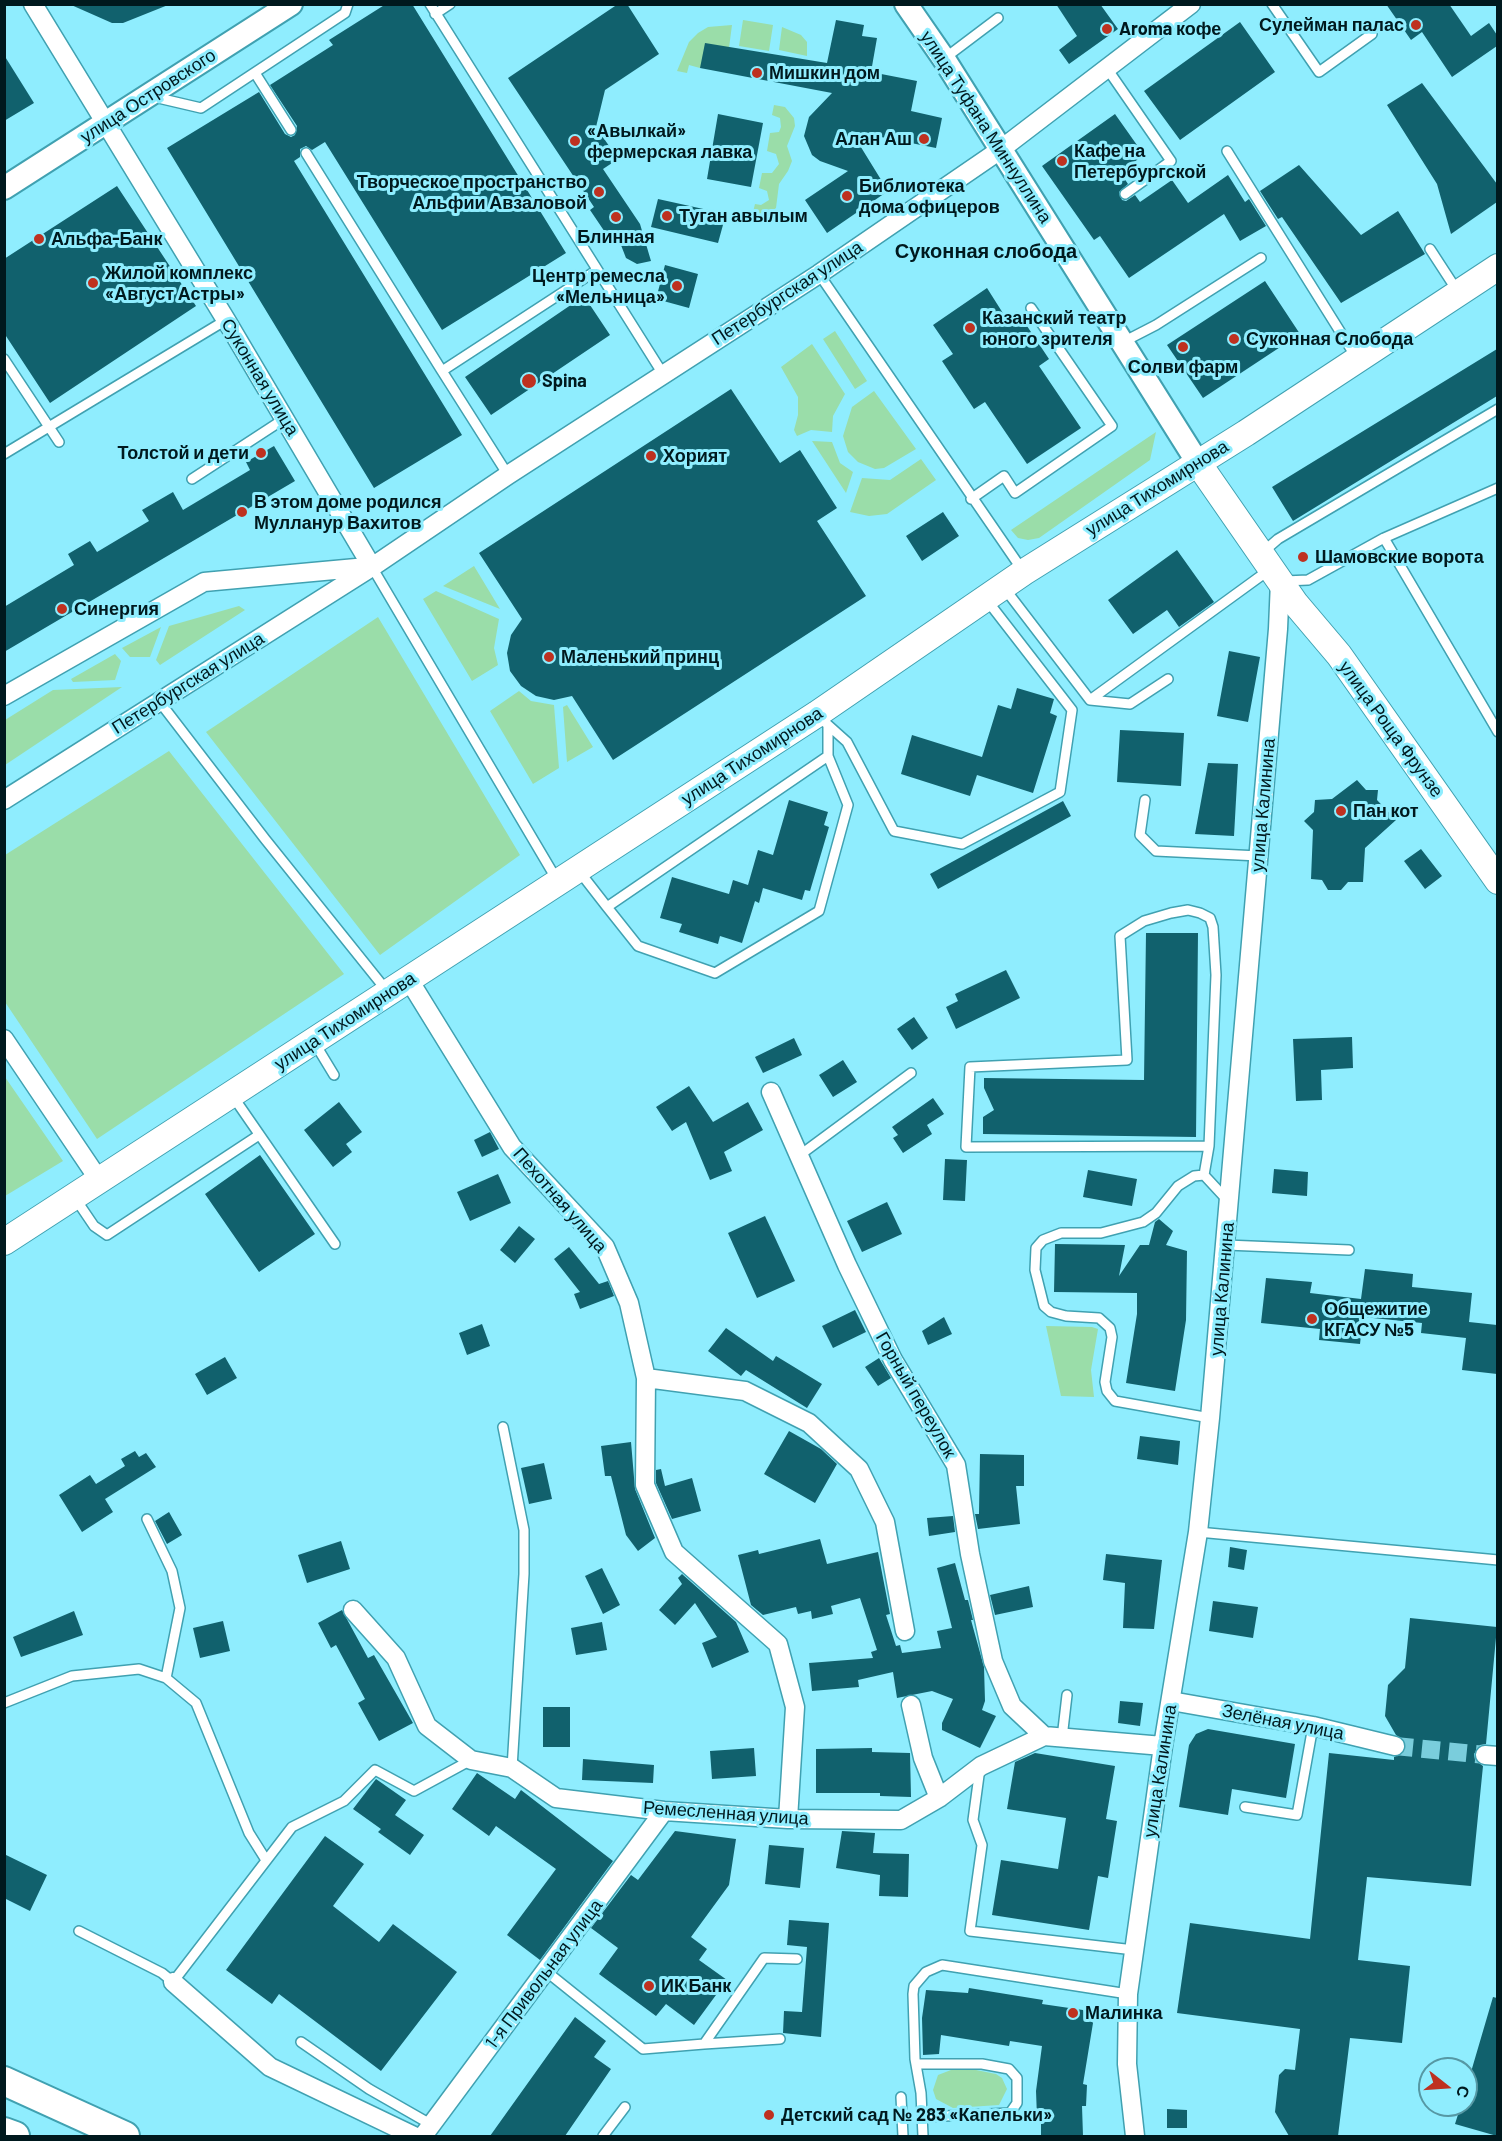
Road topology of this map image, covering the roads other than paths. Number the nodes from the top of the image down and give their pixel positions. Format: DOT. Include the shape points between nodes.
graph roads {
  1 [pos="33,4"];
  2 [pos="291,4"];
  3 [pos="348,4"];
  4 [pos="430,4"];
  5 [pos="450,4"];
  6 [pos="906,4"];
  7 [pos="1191,4"];
  8 [pos="1272,4"];
  9 [pos="435,14"];
  10 [pos="998,18"];
  11 [pos="1372,34"];
  12 [pos="944,59"];
  13 [pos="1106,67"];
  14 [pos="255,73"];
  15 [pos="149,96"];
  16 [pos="106,122"];
  17 [pos="291,130"];
  18 [pos="1000,150"];
  19 [pos="1227,151"];
  20 [pos="306,153"];
  21 [pos="4,188"];
  22 [pos="1125,195"];
  23 [pos="1430,249"];
  24 [pos="1261,258"];
  25 [pos="1497,267"];
  26 [pos="597,270"];
  27 [pos="819,274"];
  28 [pos="1458,293"];
  29 [pos="1030,308"];
  30 [pos="226,320"];
  31 [pos="1122,342"];
  32 [pos="4,359"];
  33 [pos="1358,359"];
  34 [pos="442,371"];
  35 [pos="663,374"];
  36 [pos="1497,409"];
  37 [pos="284,419"];
  38 [pos="49,427"];
  39 [pos="59,442"];
  40 [pos="4,454"];
  41 [pos="1198,463"];
  42 [pos="508,475"];
  43 [pos="192,479"];
  44 [pos="1497,488"];
  45 [pos="971,499"];
  46 [pos="1384,538"];
  47 [pos="372,567"];
  48 [pos="1271,568"];
  49 [pos="1024,572"];
  50 [pos="994,592"];
  51 [pos="1168,678"];
  52 [pos="4,696"];
  53 [pos="159,700"];
  54 [pos="1090,700"];
  55 [pos="822,720"];
  56 [pos="1497,732"];
  57 [pos="828,756"];
  58 [pos="4,800"];
  59 [pos="1145,800"];
  60 [pos="1259,856"];
  61 [pos="568,876"];
  62 [pos="1497,880"];
  63 [pos="607,907"];
  64 [pos="399,986"];
  65 [pos="4,1039"];
  66 [pos="314,1042"];
  67 [pos="911,1073"];
  68 [pos="334,1075"];
  69 [pos="771,1092"];
  70 [pos="231,1095"];
  71 [pos="260,1135"];
  72 [pos="1209,1146"];
  73 [pos="800,1155"];
  74 [pos="1203,1175"];
  75 [pos="99,1180"];
  76 [pos="75,1197"];
  77 [pos="1230,1203"];
  78 [pos="51,1212"];
  79 [pos="4,1242"];
  80 [pos="335,1244"];
  81 [pos="1226,1245"];
  82 [pos="1349,1250"];
  83 [pos="4,1260"];
  84 [pos="646,1378"];
  85 [pos="1210,1418"];
  86 [pos="503,1427"];
  87 [pos="147,1519"];
  88 [pos="1198,1532"];
  89 [pos="1497,1560"];
  90 [pos="353,1610"];
  91 [pos="905,1631"];
  92 [pos="166,1678"];
  93 [pos="1067,1695"];
  94 [pos="1171,1701"];
  95 [pos="4,1703"];
  96 [pos="911,1705"];
  97 [pos="1313,1726"];
  98 [pos="1044,1736"];
  99 [pos="1062,1738"];
  100 [pos="1163,1746"];
  101 [pos="1395,1746"];
  102 [pos="471,1760"];
  103 [pos="981,1766"];
  104 [pos="512,1768"];
  105 [pos="939,1798"];
  106 [pos="1245,1807"];
  107 [pos="664,1812"];
  108 [pos="788,1819"];
  109 [pos="266,1860"];
  110 [pos="79,1931"];
  111 [pos="1134,1950"];
  112 [pos="797,1959"];
  113 [pos="547,1972"];
  114 [pos="173,1982"];
  115 [pos="1128,1994"];
  116 [pos="780,2038"];
  117 [pos="301,2042"];
  118 [pos="704,2044"];
  119 [pos="916,2064"];
  120 [pos="4,2081"];
  121 [pos="901,2097"];
  122 [pos="625,2107"];
  123 [pos="923,2116"];
  124 [pos="427,2131"];
  125 [pos="4,2132"];
  126 [pos="15,2136"];
  127 [pos="126,2136"];
  128 [pos="414,2136"];
  129 [pos="603,2136"];
  130 [pos="903,2136"];
  131 [pos="923,2136"];
  132 [pos="1135,2136"];
  1 -- 16 [label="street, Суконная улица"];
  2 -- 15 [label="street, улица Островского"];
  3 -- 14 [label="lane" via="345,13"];
  4 -- 9 [label="lane"];
  5 -- 9 [label="lane"];
  6 -- 12 [label="street, улица Туфана Миннуллина"];
  7 -- 13 [label="street, Петербургская улица"];
  8 -- 11 [label="lane" via="1319,72"];
  9 -- 26 [label="lane"];
  10 -- 12 [label="lane"];
  12 -- 18 [label="street, улица Туфана Миннуллина"];
  13 -- 18 [label="street, Петербургская улица"];
  13 -- 22 [label="lane" via="1171,161"];
  14 -- 15 [label="lane" via="201,108"];
  14 -- 17 [label="lane"];
  15 -- 16 [label="street, улица Островского"];
  16 -- 21 [label="street, улица Островского"];
  16 -- 30 [label="street, Суконная улица"];
  18 -- 27 [label="street, Петербургская улица"];
  18 -- 31 [label="street, улица Туфана Миннуллина"];
  19 -- 33 [label="lane"];
  20 -- 34 [label="lane"];
  23 -- 28 [label="lane"];
  24 -- 31 [label="lane" via="1156,326"];
  25 -- 28 [label="main road, улица Тихомирнова"];
  26 -- 34 [label="lane"];
  26 -- 35 [label="lane"];
  27 -- 35 [label="street, Петербургская улица"];
  27 -- 45 [label="lane"];
  28 -- 33 [label="main road, улица Тихомирнова"];
  29 -- 45 [label="lane" via="1112,426 1015,493 1004,476"];
  30 -- 37 [label="street, Суконная улица"];
  30 -- 38 [label="lane"];
  31 -- 41 [label="street, улица Туфана Миннуллина"];
  32 -- 38 [label="lane"];
  33 -- 41 [label="main road, улица Тихомирнова"];
  34 -- 42 [label="lane"];
  35 -- 42 [label="street, Петербургская улица"];
  36 -- 48 [label="lane" via="1278,539"];
  37 -- 43 [label="lane"];
  37 -- 47 [label="street, Суконная улица"];
  38 -- 39 [label="lane"];
  38 -- 40 [label="lane"];
  41 -- 48 [label="main road"];
  41 -- 49 [label="main road, улица Тихомирнова"];
  42 -- 47 [label="street, Петербургская улица"];
  44 -- 46 [label="lane"];
  45 -- 49 [label="lane"];
  46 -- 48 [label="lane" via="1308,580"];
  46 -- 56 [label="lane"];
  47 -- 52 [label="street, Петербургская улица" via="204,582"];
  47 -- 53 [label="street, Петербургская улица"];
  47 -- 61 [label="lane"];
  48 -- 54 [label="lane"];
  48 -- 60 [label="street, улица Калинина"];
  48 -- 62 [label="main road, улица Роща Фрунзе" via="1394,731"];
  49 -- 50 [label="main road, улица Тихомирнова"];
  50 -- 54 [label="lane"];
  50 -- 55 [label="main road, улица Тихомирнова"];
  50 -- 55 [label="lane" via="1072,710 1060,792 962,844 894,831 847,742"];
  51 -- 54 [label="lane" via="1130,704"];
  53 -- 58 [label="street, Петербургская улица"];
  53 -- 64 [label="lane" via="265,839"];
  55 -- 57 [label="lane"];
  55 -- 61 [label="main road, улица Тихомирнова"];
  57 -- 63 [label="lane"];
  57 -- 63 [label="lane" via="848,805 819,911 715,973 638,946"];
  59 -- 60 [label="lane" via="1140,835 1156,851"];
  60 -- 77 [label="street, улица Калинина"];
  61 -- 63 [label="lane"];
  61 -- 64 [label="main road, улица Тихомирнова"];
  64 -- 66 [label="main road, улица Тихомирнова"];
  64 -- 84 [label="street, Пехотная улица" via="512,1147 605,1247 629,1303"];
  65 -- 75 [label="street"];
  66 -- 68 [label="lane"];
  66 -- 70 [label="main road, улица Тихомирнова"];
  67 -- 73 [label="lane"];
  69 -- 73 [label="street, Горный переулок"];
  70 -- 71 [label="lane"];
  70 -- 75 [label="main road, улица Тихомирнова"];
  71 -- 76 [label="lane" via="107,1235 94,1226"];
  71 -- 80 [label="lane"];
  72 -- 72 [label="lane" via="1216,975 1214,927 1210,918 1200,913 1171,913 1144,921 1120,936 1127,1060 970,1067 966,1146"];
  72 -- 74 [label="lane"];
  73 -- 98 [label="street, Горный переулок" via="893,1360 956,1465 969,1554 993,1661 1012,1706"];
  74 -- 77 [label="lane"];
  74 -- 85 [label="lane" via="1178,1186 1156,1213 1143,1222 1101,1233 1061,1233 1043,1239 1036,1248 1035,1270 1044,1306 1051,1312 1099,1318 1110,1328 1105,1382 1115,1401"];
  75 -- 76 [label="main road, улица Тихомирнова"];
  76 -- 78 [label="main road, улица Тихомирнова"];
  77 -- 81 [label="street, улица Калинина"];
  78 -- 79 [label="main road, улица Тихомирнова"];
  78 -- 83 [label="main road"];
  81 -- 82 [label="lane"];
  81 -- 85 [label="street, улица Калинина"];
  84 -- 91 [label="street" via="746,1391 809,1423 859,1469 885,1522"];
  84 -- 108 [label="street, Пехотная улица" via="645,1485 674,1552 778,1644 795,1707"];
  85 -- 88 [label="street, улица Калинина"];
  86 -- 104 [label="lane" via="524,1530"];
  87 -- 92 [label="lane" via="172,1571 180,1608"];
  88 -- 89 [label="lane"];
  88 -- 94 [label="street, улица Калинина"];
  90 -- 102 [label="street, Ремесленная улица" via="396,1658 427,1726"];
  92 -- 95 [label="lane" via="139,1669 72,1676"];
  92 -- 109 [label="lane" via="196,1703 249,1833"];
  93 -- 99 [label="lane"];
  94 -- 97 [label="street, Зелёная улица"];
  94 -- 100 [label="street, улица Калинина"];
  96 -- 105 [label="street" via="923,1758"];
  97 -- 101 [label="street, Зелёная улица"];
  97 -- 106 [label="lane" via="1297,1815"];
  98 -- 99 [label="street"];
  98 -- 103 [label="street, Ремесленная улица"];
  99 -- 100 [label="street"];
  100 -- 111 [label="street, улица Калинина"];
  102 -- 104 [label="street, Ремесленная улица"];
  102 -- 109 [label="lane" via="414,1791 375,1770 344,1801 292,1827"];
  103 -- 105 [label="street, Ремесленная улица"];
  103 -- 111 [label="lane" via="973,1820 982,1845 970,1931"];
  104 -- 107 [label="street, Ремесленная улица" via="556,1798"];
  105 -- 108 [label="street, Ремесленная улица" via="901,1820"];
  107 -- 108 [label="street, Ремесленная улица"];
  107 -- 113 [label="street, 1-я Привольная улица"];
  109 -- 114 [label="lane"];
  110 -- 114 [label="lane"];
  111 -- 115 [label="street, улица Калинина"];
  112 -- 118 [label="lane" via="764,1958"];
  113 -- 118 [label="lane" via="643,2049"];
  113 -- 124 [label="street, 1-я Привольная улица"];
  114 -- 128 [label="street" via="270,2067"];
  115 -- 119 [label="lane" via="935,1967 920,1978 912,1994"];
  115 -- 132 [label="street, улица Калинина" via="1128,2064"];
  116 -- 118 [label="lane"];
  117 -- 124 [label="lane"];
  119 -- 123 [label="lane"];
  119 -- 123 [label="lane" via="982,2064 1009,2069 1017,2078 1017,2103 1010,2113"];
  120 -- 127 [label="main road"];
  121 -- 130 [label="lane"];
  122 -- 129 [label="lane"];
  123 -- 131 [label="lane"];
  125 -- 126 [label="main road"];
}
